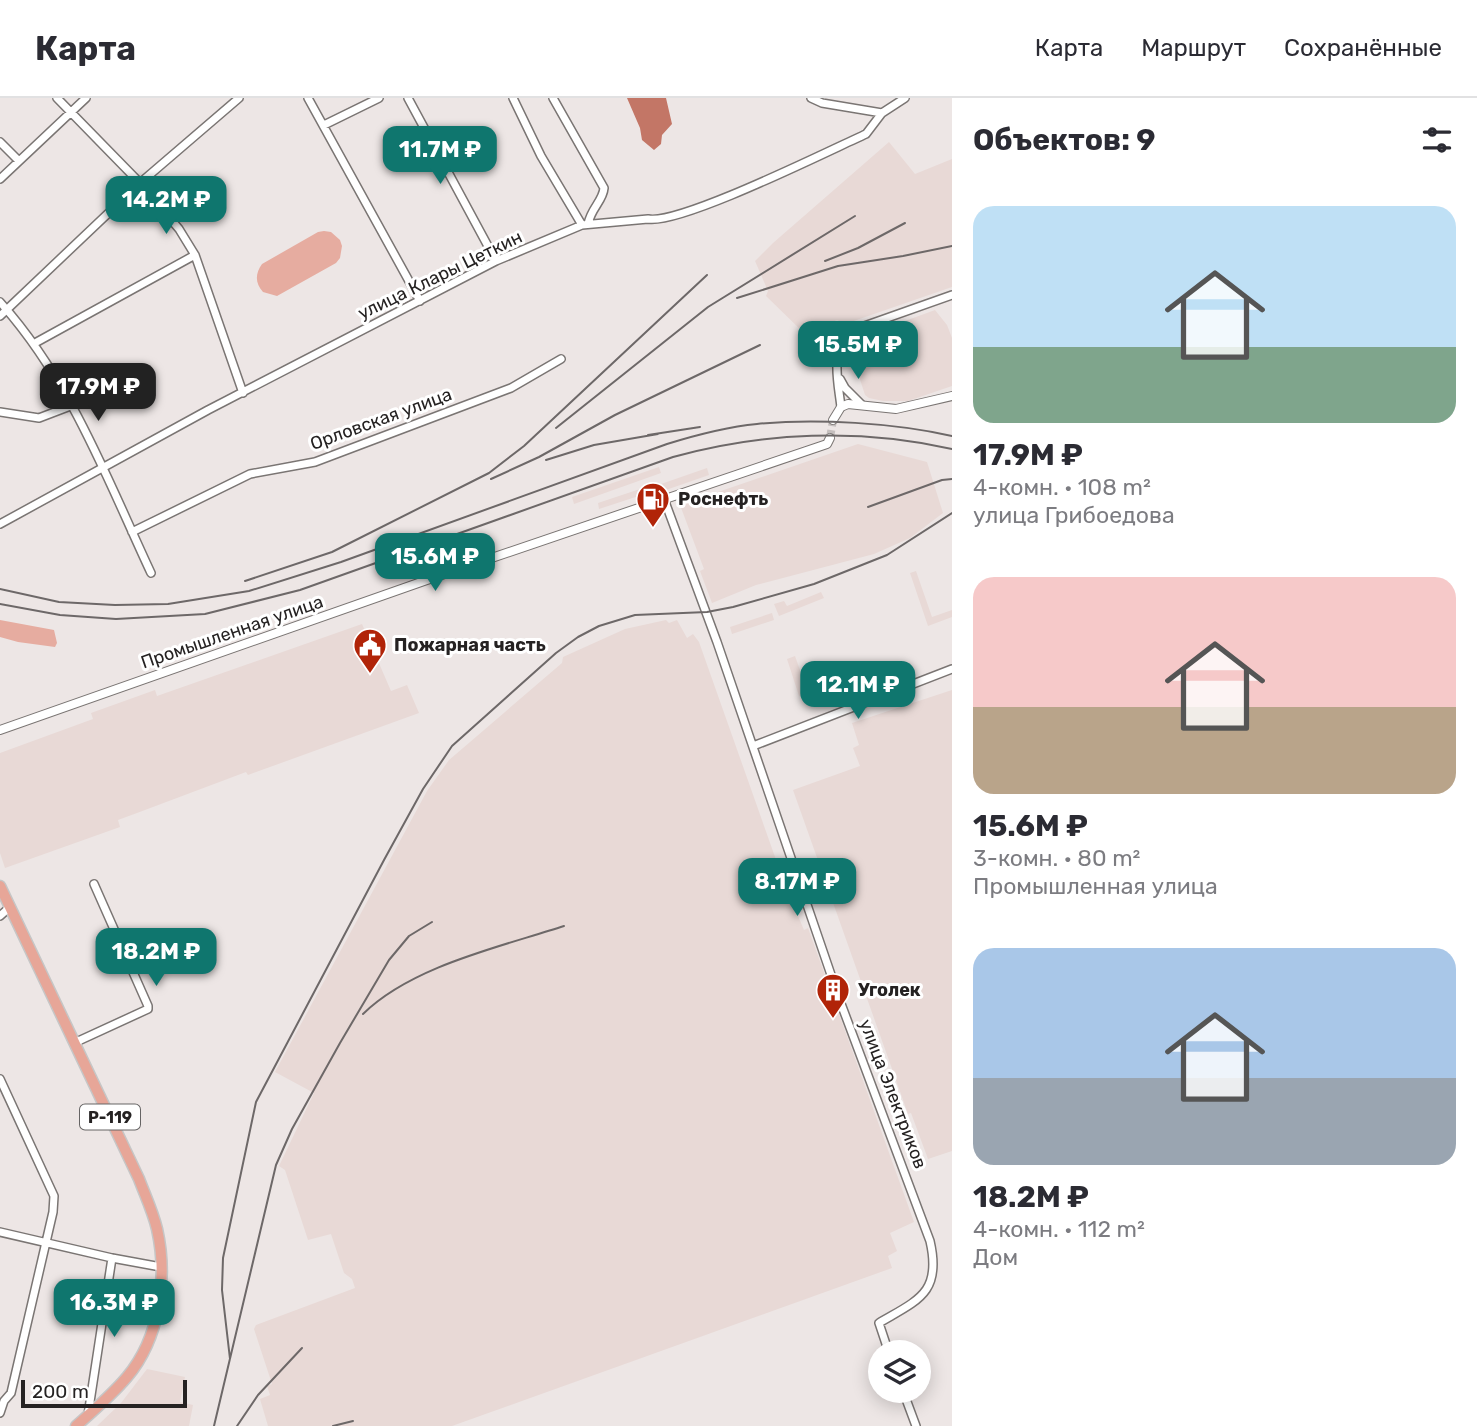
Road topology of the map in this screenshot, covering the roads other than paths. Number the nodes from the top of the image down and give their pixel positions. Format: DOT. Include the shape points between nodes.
graph roads {
  1 [pos="57,98"];
  2 [pos="86,98"];
  3 [pos="239,98"];
  4 [pos="308,98"];
  5 [pos="379,98"];
  6 [pos="408,98"];
  7 [pos="513,98"];
  8 [pos="553,98"];
  9 [pos="811,98"];
  10 [pos="905,98"];
  11 [pos="72,111"];
  12 [pos="881,113"];
  13 [pos="324,125"];
  14 [pos="0,142"];
  15 [pos="19,161"];
  16 [pos="0,179"];
  17 [pos="140,183"];
  18 [pos="585,225"];
  19 [pos="195,255"];
  20 [pos="496,261"];
  21 [pos="952,295"];
  22 [pos="420,301"];
  23 [pos="0,302"];
  24 [pos="7,310"];
  25 [pos="0,316"];
  26 [pos="35,344"];
  27 [pos="561,359"];
  28 [pos="836,368"];
  29 [pos="243,393"];
  30 [pos="952,396"];
  31 [pos="74,405"];
  32 [pos="862,405"];
  33 [pos="841,407"];
  34 [pos="0,412"];
  35 [pos="833,419"];
  36 [pos="830,439"];
  37 [pos="104,466"];
  38 [pos="664,499"];
  39 [pos="1,521"];
  40 [pos="132,532"];
  41 [pos="151,573"];
  42 [pos="952,669"];
  43 [pos="0,730"];
  44 [pos="753,746"];
  45 [pos="94,884"];
  46 [pos="0,886"];
  47 [pos="5,908"];
  48 [pos="0,916"];
  49 [pos="74,1043"];
  50 [pos="0,1079"];
  51 [pos="0,1232"];
  52 [pos="45,1242"];
  53 [pos="112,1258"];
  54 [pos="161,1267"];
  55 [pos="885,1340"];
  56 [pos="0,1393"];
  57 [pos="9,1395"];
  58 [pos="907,1403"];
  59 [pos="0,1413"];
  60 [pos="88,1416"];
  61 [pos="76,1426"];
  62 [pos="916,1426"];
  1 -- 11 [label="street"];
  2 -- 11 [label="street"];
  3 -- 17 [label="street"];
  4 -- 13 [label="street"];
  5 -- 13 [label="street"];
  6 -- 20 [label="street"];
  7 -- 18 [label="street" via="541,156"];
  8 -- 18 [label="street" via="604,188 604,196"];
  9 -- 12 [label="street"];
  10 -- 12 [label="street, улица Клары Цеткин"];
  11 -- 15 [label="street"];
  11 -- 17 [label="street"];
  12 -- 18 [label="street, улица Клары Цеткин" via="866,134 690,211 654,220"];
  13 -- 22 [label="street"];
  14 -- 15 [label="street"];
  15 -- 16 [label="street"];
  17 -- 19 [label="street"];
  17 -- 24 [label="street"];
  18 -- 20 [label="street, улица Клары Цеткин"];
  19 -- 26 [label="street"];
  19 -- 29 [label="street"];
  20 -- 22 [label="street, улица Клары Цеткин"];
  21 -- 28 [label="street" via="853,330 838,350"];
  22 -- 29 [label="street, улица Клары Цеткин"];
  23 -- 24 [label="street"];
  24 -- 25 [label="street"];
  24 -- 26 [label="street"];
  26 -- 31 [label="street"];
  27 -- 40 [label="street, Орловская улица" via="511,388 316,462 250,474"];
  28 -- 32 [label="street" via="845,388"];
  28 -- 33 [label="street"];
  29 -- 37 [label="street, улица Клары Цеткин"];
  30 -- 32 [label="street" via="896,409"];
  31 -- 34 [label="street" via="38,418"];
  31 -- 37 [label="street"];
  32 -- 33 [label="street"];
  33 -- 35 [label="street"];
  36 -- 38 [label="street, Промышленная улица" via="827,444"];
  37 -- 39 [label="street, улица Клары Цеткин"];
  37 -- 40 [label="street"];
  38 -- 43 [label="street, Промышленная улица"];
  38 -- 44 [label="street, улица Электриков"];
  40 -- 41 [label="street"];
  42 -- 44 [label="street"];
  44 -- 55 [label="street, улица Электриков" via="935,1262 933,1278 917,1300 879,1323"];
  45 -- 49 [label="street" via="149,1006"];
  46 -- 47 [label="highway, Р-119"];
  47 -- 48 [label="street"];
  47 -- 49 [label="highway, Р-119"];
  49 -- 54 [label="highway, Р-119" via="150,1208"];
  50 -- 52 [label="street" via="54,1196"];
  51 -- 52 [label="street"];
  52 -- 53 [label="street"];
  52 -- 57 [label="street"];
  53 -- 54 [label="street"];
  53 -- 60 [label="street"];
  54 -- 60 [label="highway, Р-119" via="158,1308 148,1343 127,1377"];
  56 -- 57 [label="street"];
  57 -- 59 [label="street"];
  58 -- 62 [label="street"];
  60 -- 61 [label="highway, Р-119"];
}
